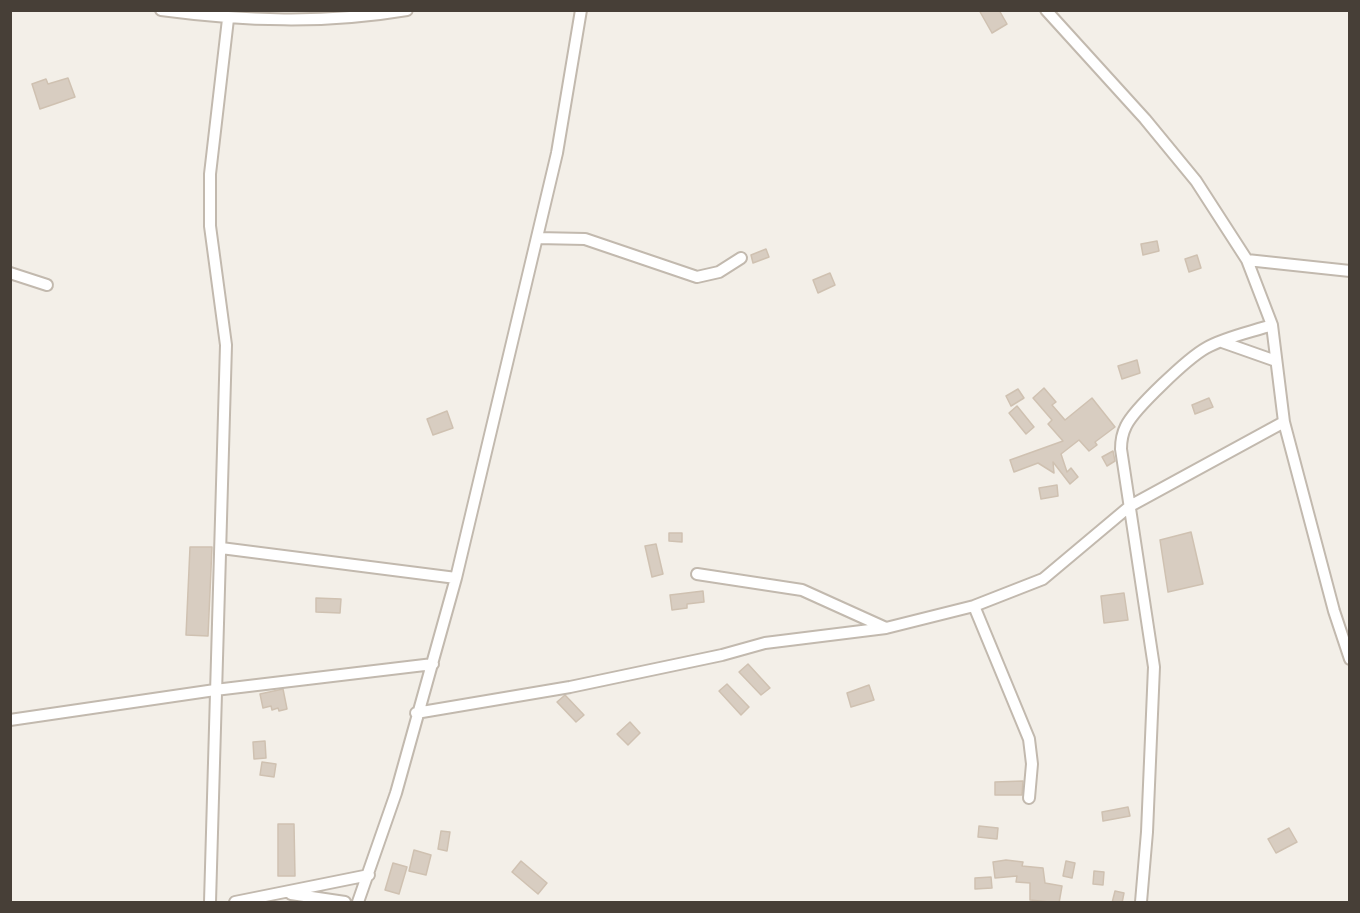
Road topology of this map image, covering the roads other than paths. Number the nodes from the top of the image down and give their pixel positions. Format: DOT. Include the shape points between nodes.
graph roads {
  1 [pos="161,10"];
  2 [pos="407,10"];
  3 [pos="581,10"];
  4 [pos="1046,10"];
  5 [pos="228,19"];
  6 [pos="537,238"];
  7 [pos="741,258"];
  8 [pos="1247,260"];
  9 [pos="1350,271"];
  10 [pos="10,273"];
  11 [pos="47,285"];
  12 [pos="1272,325"];
  13 [pos="1222,342"];
  14 [pos="1276,361"];
  15 [pos="1284,422"];
  16 [pos="1130,506"];
  17 [pos="221,548"];
  18 [pos="697,574"];
  19 [pos="456,578"];
  20 [pos="974,606"];
  21 [pos="886,628"];
  22 [pos="1350,659"];
  23 [pos="433,664"];
  24 [pos="215,690"];
  25 [pos="416,713"];
  26 [pos="10,720"];
  27 [pos="1029,798"];
  28 [pos="369,875"];
  29 [pos="284,893"];
  30 [pos="210,903"];
  31 [pos="235,903"];
  32 [pos="345,903"];
  33 [pos="358,903"];
  34 [pos="1141,903"];
  1 -- 5 [label="street"];
  2 -- 5 [label="street" via="316,21"];
  3 -- 6 [label="street" via="557,153"];
  4 -- 8 [label="street" via="1196,181"];
  5 -- 17 [label="street" via="210,174 210,226 226,345"];
  6 -- 7 [label="street" via="585,239 697,277 718,272"];
  6 -- 19 [label="street"];
  8 -- 9 [label="street"];
  8 -- 12 [label="street"];
  10 -- 11 [label="street"];
  12 -- 13 [label="street"];
  12 -- 14 [label="street"];
  13 -- 14 [label="street"];
  13 -- 16 [label="street" via="1193,357 1126,425 1121,449"];
  14 -- 15 [label="street"];
  15 -- 16 [label="street"];
  15 -- 22 [label="street"];
  16 -- 20 [label="street" via="1043,579"];
  16 -- 34 [label="street" via="1154,667"];
  17 -- 19 [label="street"];
  17 -- 24 [label="street"];
  18 -- 21 [label="street" via="802,590"];
  19 -- 23 [label="street"];
  20 -- 21 [label="street"];
  20 -- 27 [label="street" via="1029,739"];
  21 -- 25 [label="street" via="765,643 570,687"];
  23 -- 24 [label="street"];
  23 -- 25 [label="street"];
  24 -- 26 [label="street"];
  24 -- 30 [label="street"];
  25 -- 28 [label="street" via="396,793"];
  28 -- 29 [label="street"];
  28 -- 33 [label="street"];
  29 -- 31 [label="street"];
  29 -- 32 [label="street"];
}
